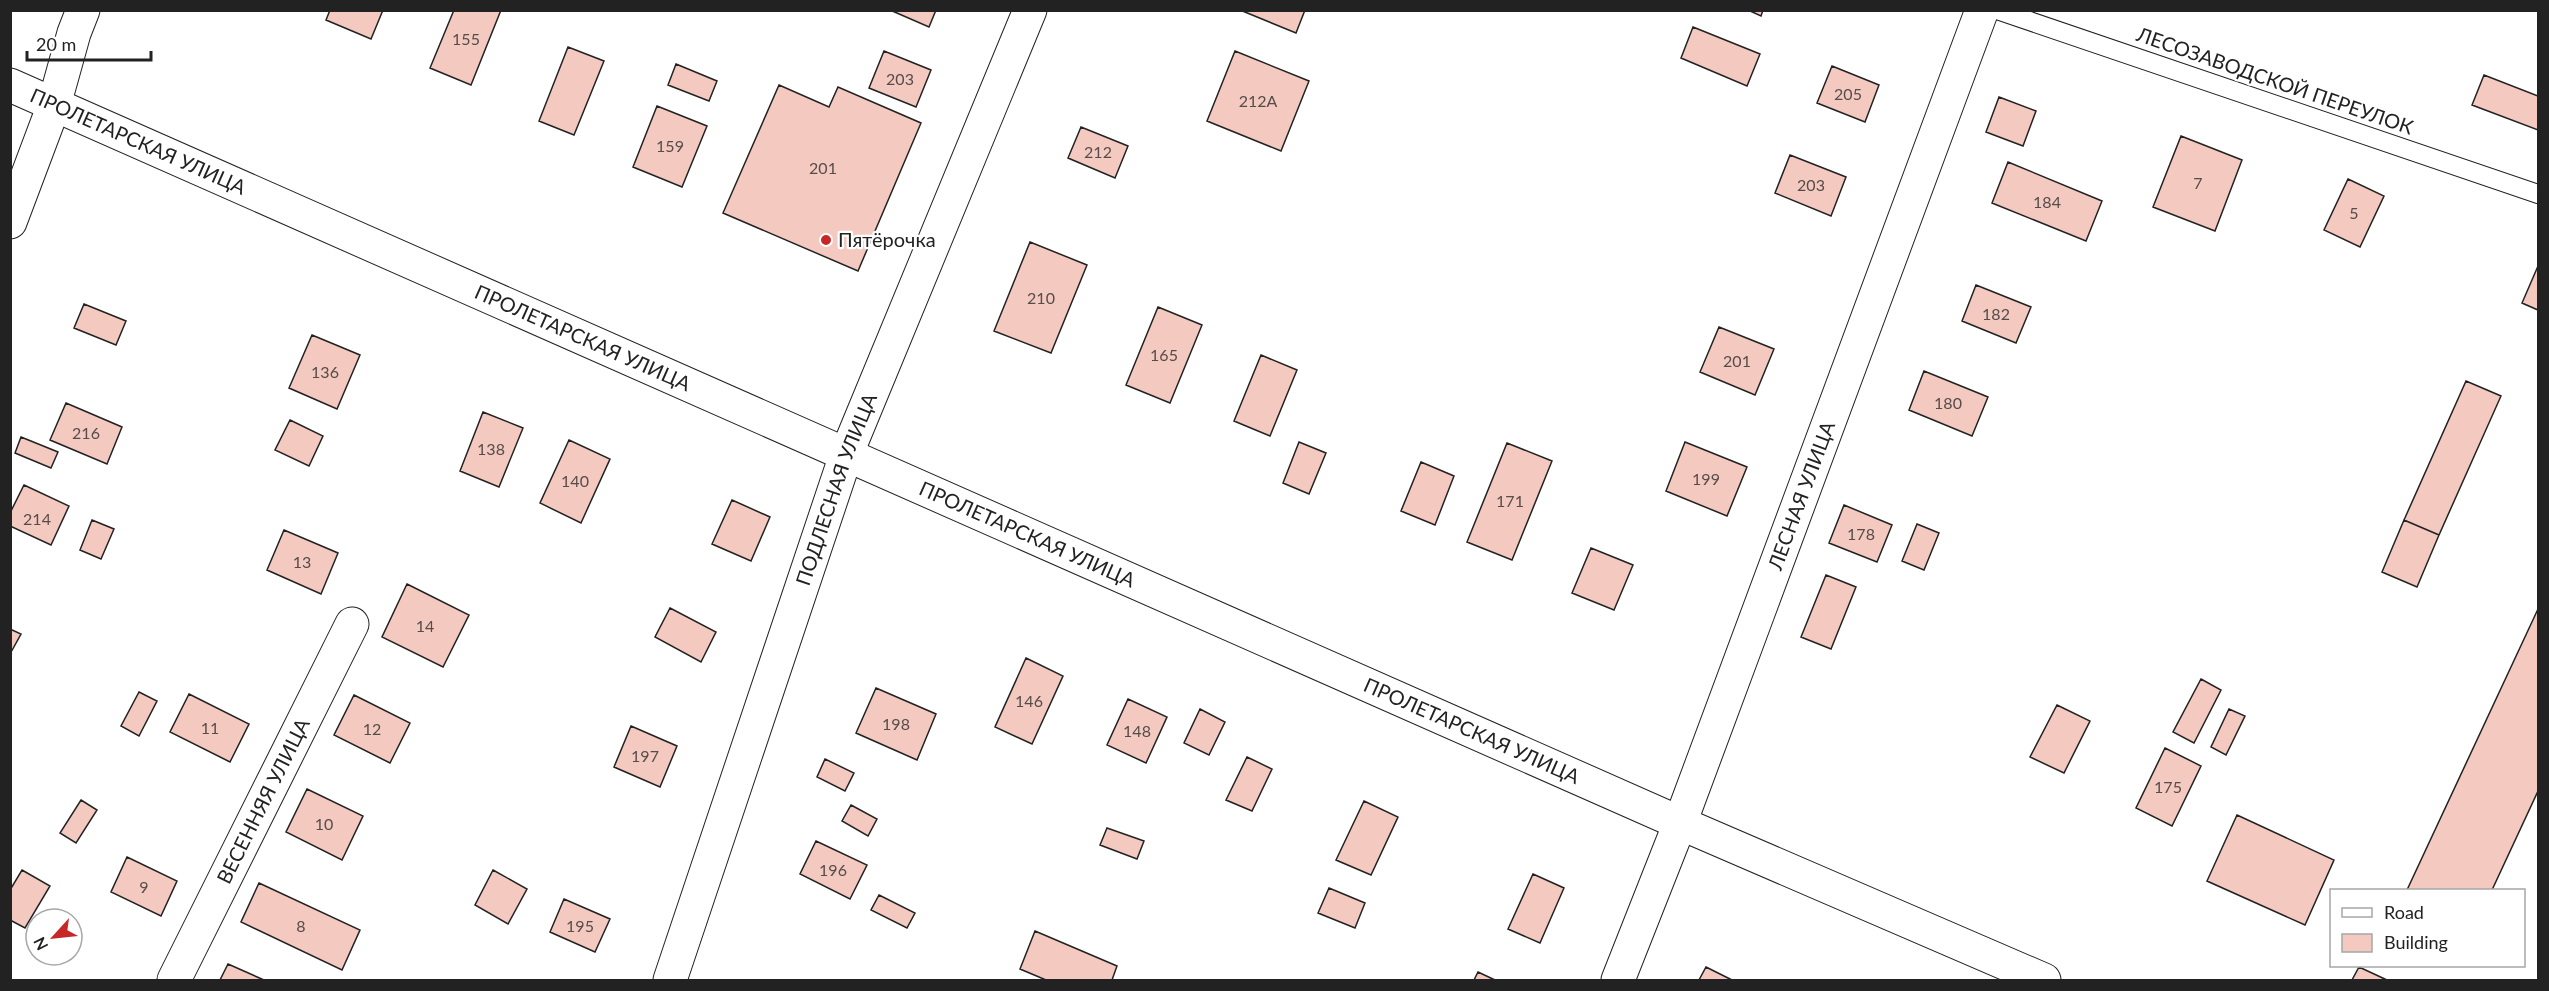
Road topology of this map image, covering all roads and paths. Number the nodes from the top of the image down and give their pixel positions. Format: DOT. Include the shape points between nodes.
graph roads {
  1 [pos="83,10"];
  2 [pos="1030,10"];
  3 [pos="1982,10"];
  4 [pos="1997,10"];
  5 [pos="10,85"];
  6 [pos="54,105"];
  7 [pos="2538,194"];
  8 [pos="10,222"];
  9 [pos="846,455"];
  10 [pos="352,624"];
  11 [pos="1680,823"];
  12 [pos="174,981"];
  13 [pos="670,981"];
  14 [pos="1617,981"];
  15 [pos="2044,981"];
  1 -- 6 [label="street"];
  2 -- 9 [label="street, ПОДЛЕСНАЯ УЛИЦА"];
  3 -- 11 [label="street, ЛЕСНАЯ УЛИЦА"];
  4 -- 7 [label="lane, ЛЕСОЗАВОДСКОЙ ПЕРЕУЛОК"];
  5 -- 6 [label="street, ПРОЛЕТАРСКАЯ УЛИЦА"];
  6 -- 8 [label="street"];
  6 -- 9 [label="street, ПРОЛЕТАРСКАЯ УЛИЦА"];
  9 -- 11 [label="street, ПРОЛЕТАРСКАЯ УЛИЦА"];
  9 -- 13 [label="street, ПОДЛЕСНАЯ УЛИЦА"];
  10 -- 12 [label="street, ВЕСЕННЯЯ УЛИЦА"];
  11 -- 14 [label="street, ЛЕСНАЯ УЛИЦА"];
  11 -- 15 [label="street, ПРОЛЕТАРСКАЯ УЛИЦА"];
}
